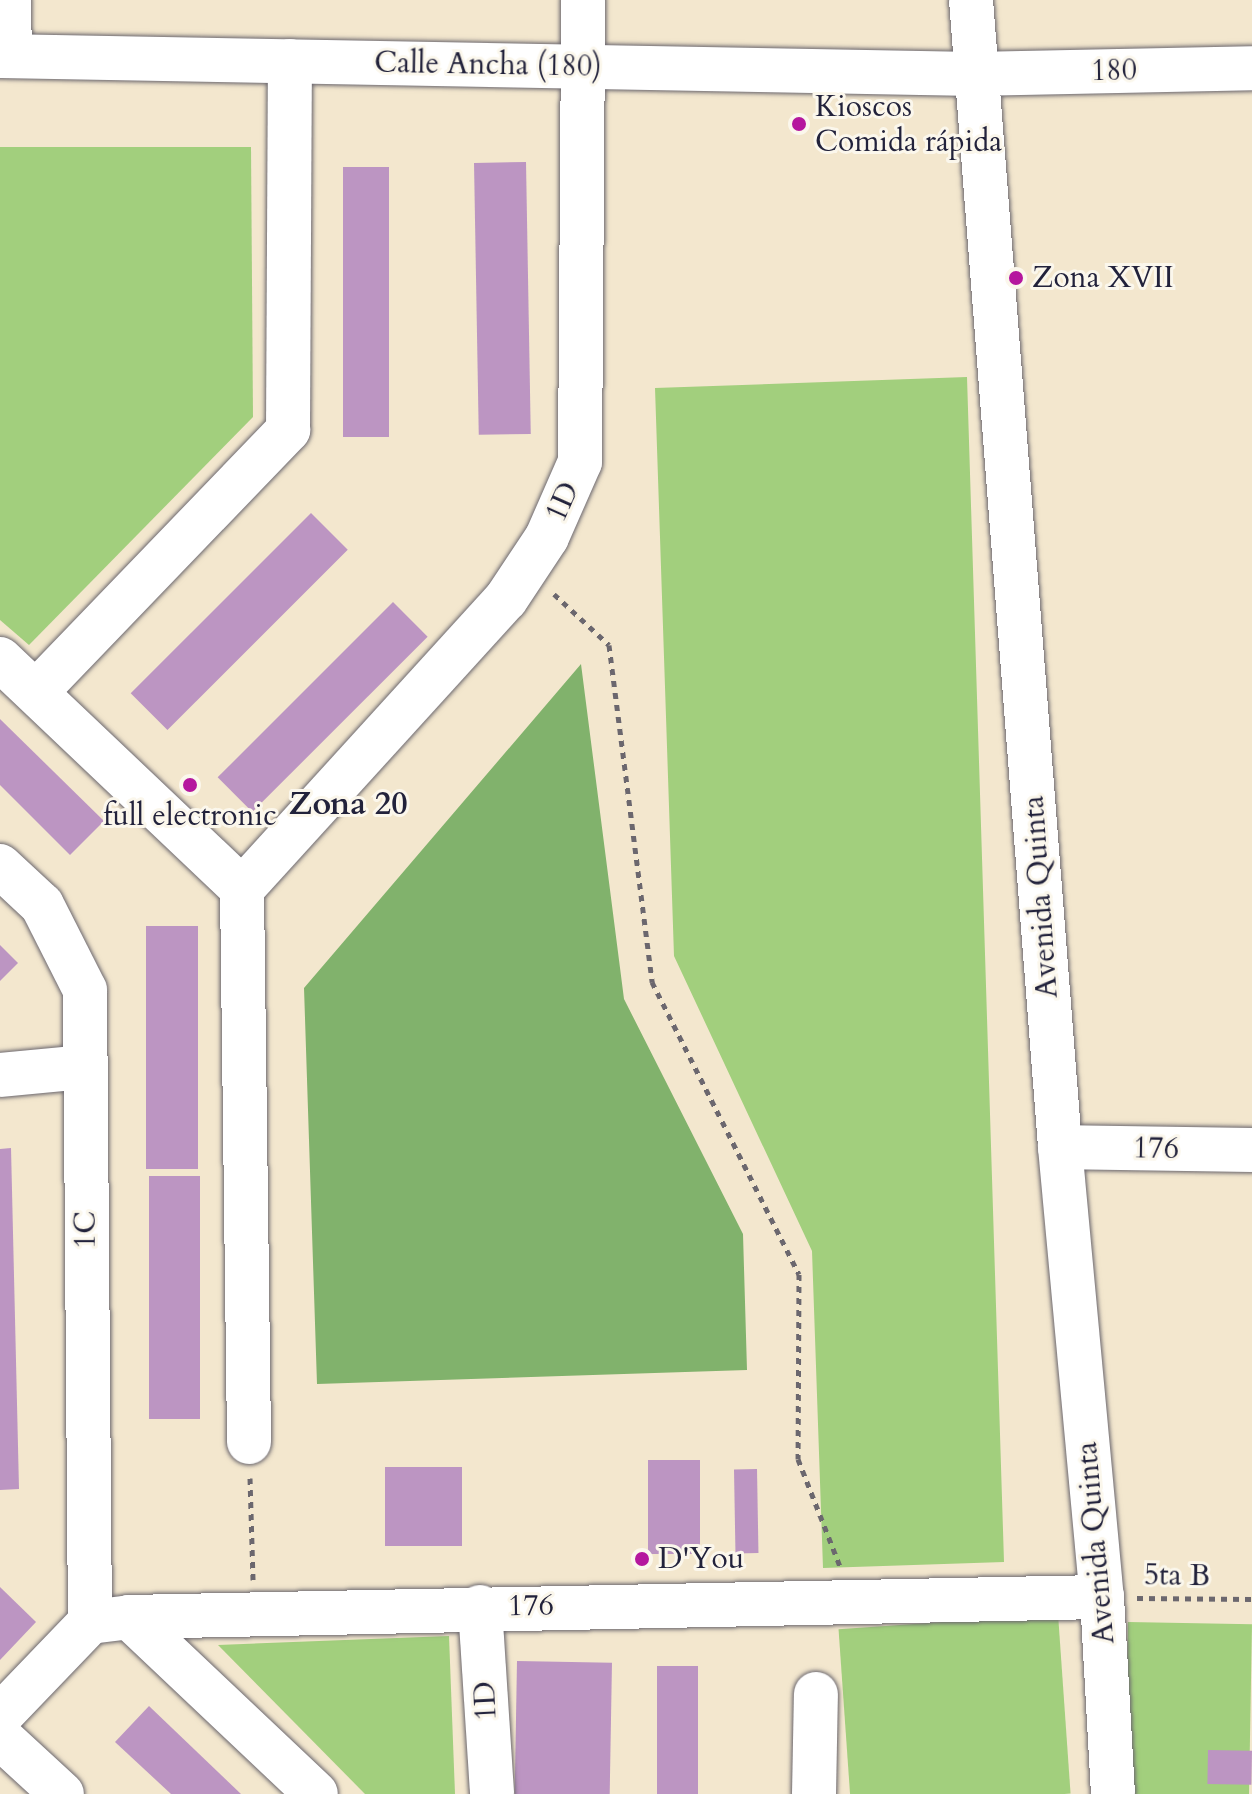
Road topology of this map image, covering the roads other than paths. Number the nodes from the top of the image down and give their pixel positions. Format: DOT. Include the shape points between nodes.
graph roads {
  1 [pos="9,0"];
  2 [pos="583,0"];
  3 [pos="971,0"];
  4 [pos="5,56"];
  5 [pos="290,61"];
  6 [pos="584,66"];
  7 [pos="1252,68"];
  8 [pos="975,74"];
  9 [pos="0,659"];
  10 [pos="36,692"];
  11 [pos="0,866"];
  12 [pos="242,889"];
  13 [pos="85,1067"];
  14 [pos="0,1075"];
  15 [pos="1060,1147"];
  16 [pos="1252,1150"];
  17 [pos="249,1442"];
  18 [pos="1102,1597"];
  19 [pos="480,1607"];
  20 [pos="109,1620"];
  21 [pos="816,1694"];
  22 [pos="0,1716"];
  23 [pos="0,1737"];
  24 [pos="62,1794"];
  25 [pos="316,1794"];
  26 [pos="492,1794"];
  27 [pos="814,1794"];
  28 [pos="1113,1794"];
  1 -- 4 [label="street"];
  2 -- 6 [label="street, 1D"];
  3 -- 8 [label="street, Avenida Quinta"];
  4 -- 5 [label="street, Calle Ancha (180)"];
  5 -- 6 [label="street, Calle Ancha (180)"];
  5 -- 10 [label="street" via="288,430"];
  6 -- 8 [label="street, Calle Ancha (180)"];
  6 -- 12 [label="street, 1D" via="580,462 506,599"];
  7 -- 8 [label="street, 180"];
  8 -- 15 [label="street, Avenida Quinta"];
  9 -- 10 [label="street"];
  10 -- 12 [label="street"];
  11 -- 13 [label="street, 1C" via="42,905 85,990"];
  12 -- 17 [label="street"];
  13 -- 14 [label="street"];
  13 -- 20 [label="street, 1C"];
  15 -- 16 [label="street, 176"];
  15 -- 18 [label="street, Avenida Quinta"];
  18 -- 19 [label="street, 176"];
  18 -- 28 [label="street, Avenida Quinta"];
  19 -- 20 [label="street, 176"];
  19 -- 26 [label="street, 1D"];
  20 -- 22 [label="street"];
  20 -- 25 [label="street"];
  21 -- 27 [label="street"];
  23 -- 24 [label="street"];
}
